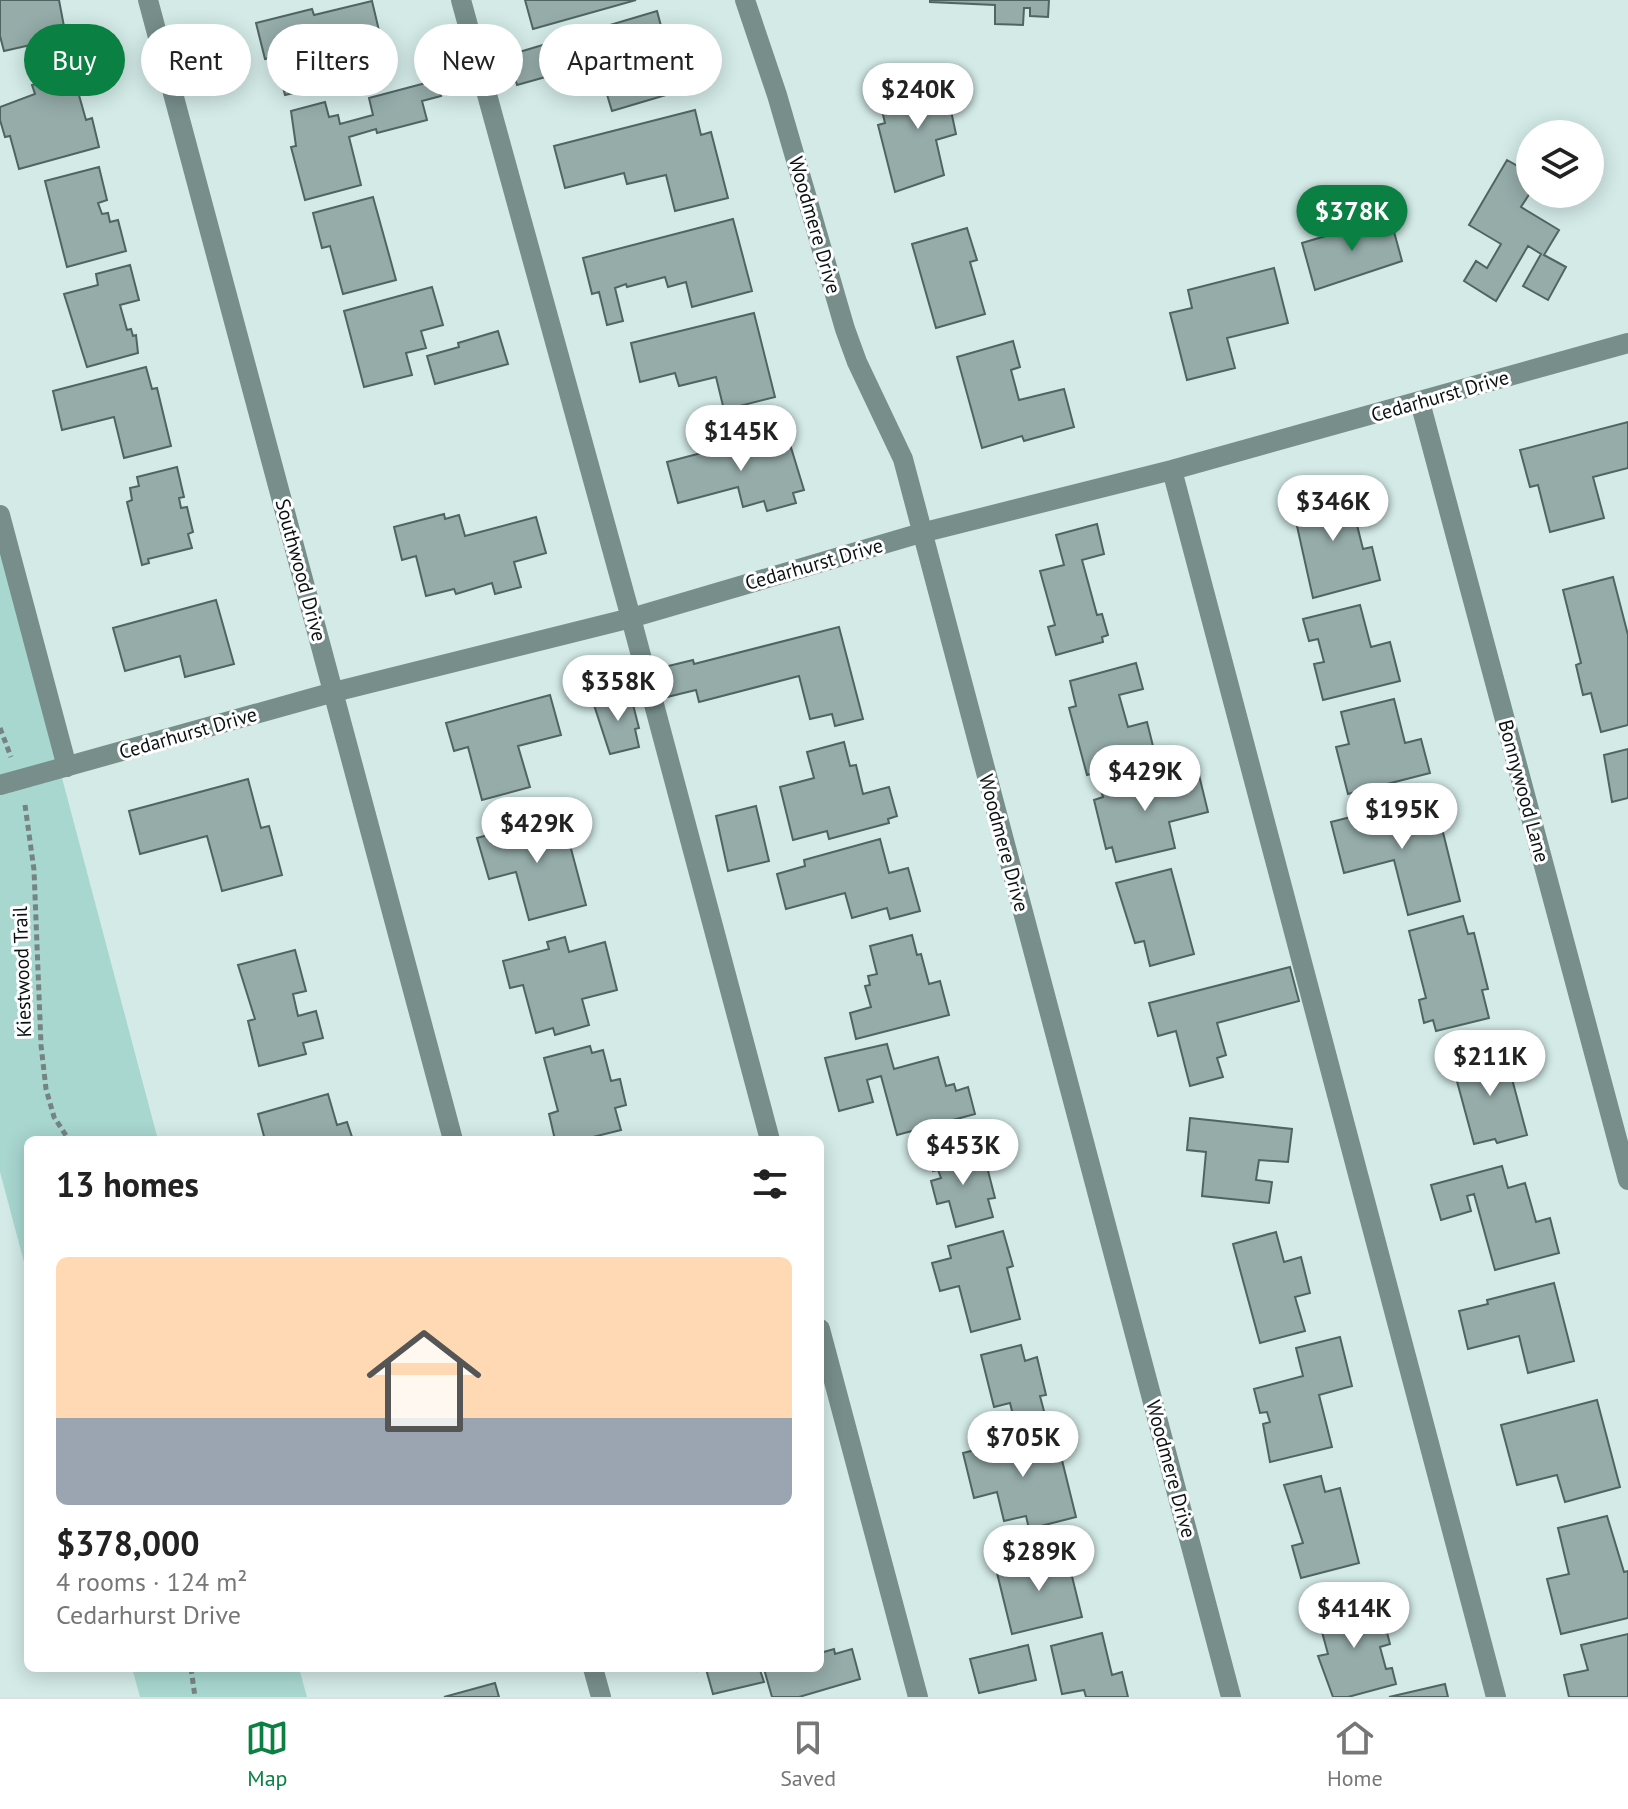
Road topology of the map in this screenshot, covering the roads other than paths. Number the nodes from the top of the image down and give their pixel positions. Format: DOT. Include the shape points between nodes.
graph roads {
  1 [pos="148,0"];
  2 [pos="461,0"];
  3 [pos="745,0"];
  4 [pos="1628,343"];
  5 [pos="1420,402"];
  6 [pos="1172,470"];
  7 [pos="0,515"];
  8 [pos="921,533"];
  9 [pos="631,618"];
  10 [pos="334,692"];
  11 [pos="67,767"];
  12 [pos="0,785"];
  13 [pos="452,1136"];
  14 [pos="769,1136"];
  15 [pos="1628,1180"];
  16 [pos="824,1344"];
  17 [pos="594,1672"];
  18 [pos="601,1697"];
  19 [pos="918,1697"];
  20 [pos="1231,1697"];
  21 [pos="1496,1697"];
  1 -- 10 [label="street, Southwood Drive"];
  2 -- 9 [label="street"];
  3 -- 8 [label="street, Woodmere Drive" via="845,329 903,459"];
  4 -- 5 [label="street, Cedarhurst Drive"];
  5 -- 6 [label="street, Cedarhurst Drive"];
  5 -- 15 [label="street, Bonnywood Lane"];
  6 -- 8 [label="street, Cedarhurst Drive"];
  6 -- 21 [label="street"];
  7 -- 11 [label="street"];
  8 -- 9 [label="street, Cedarhurst Drive"];
  8 -- 20 [label="street, Woodmere Drive"];
  9 -- 10 [label="street, Cedarhurst Drive"];
  9 -- 14 [label="street"];
  10 -- 11 [label="street, Cedarhurst Drive"];
  10 -- 13 [label="street, Southwood Drive"];
  11 -- 12 [label="street, Cedarhurst Drive"];
  16 -- 19 [label="street"];
  17 -- 18 [label="street"];
}
